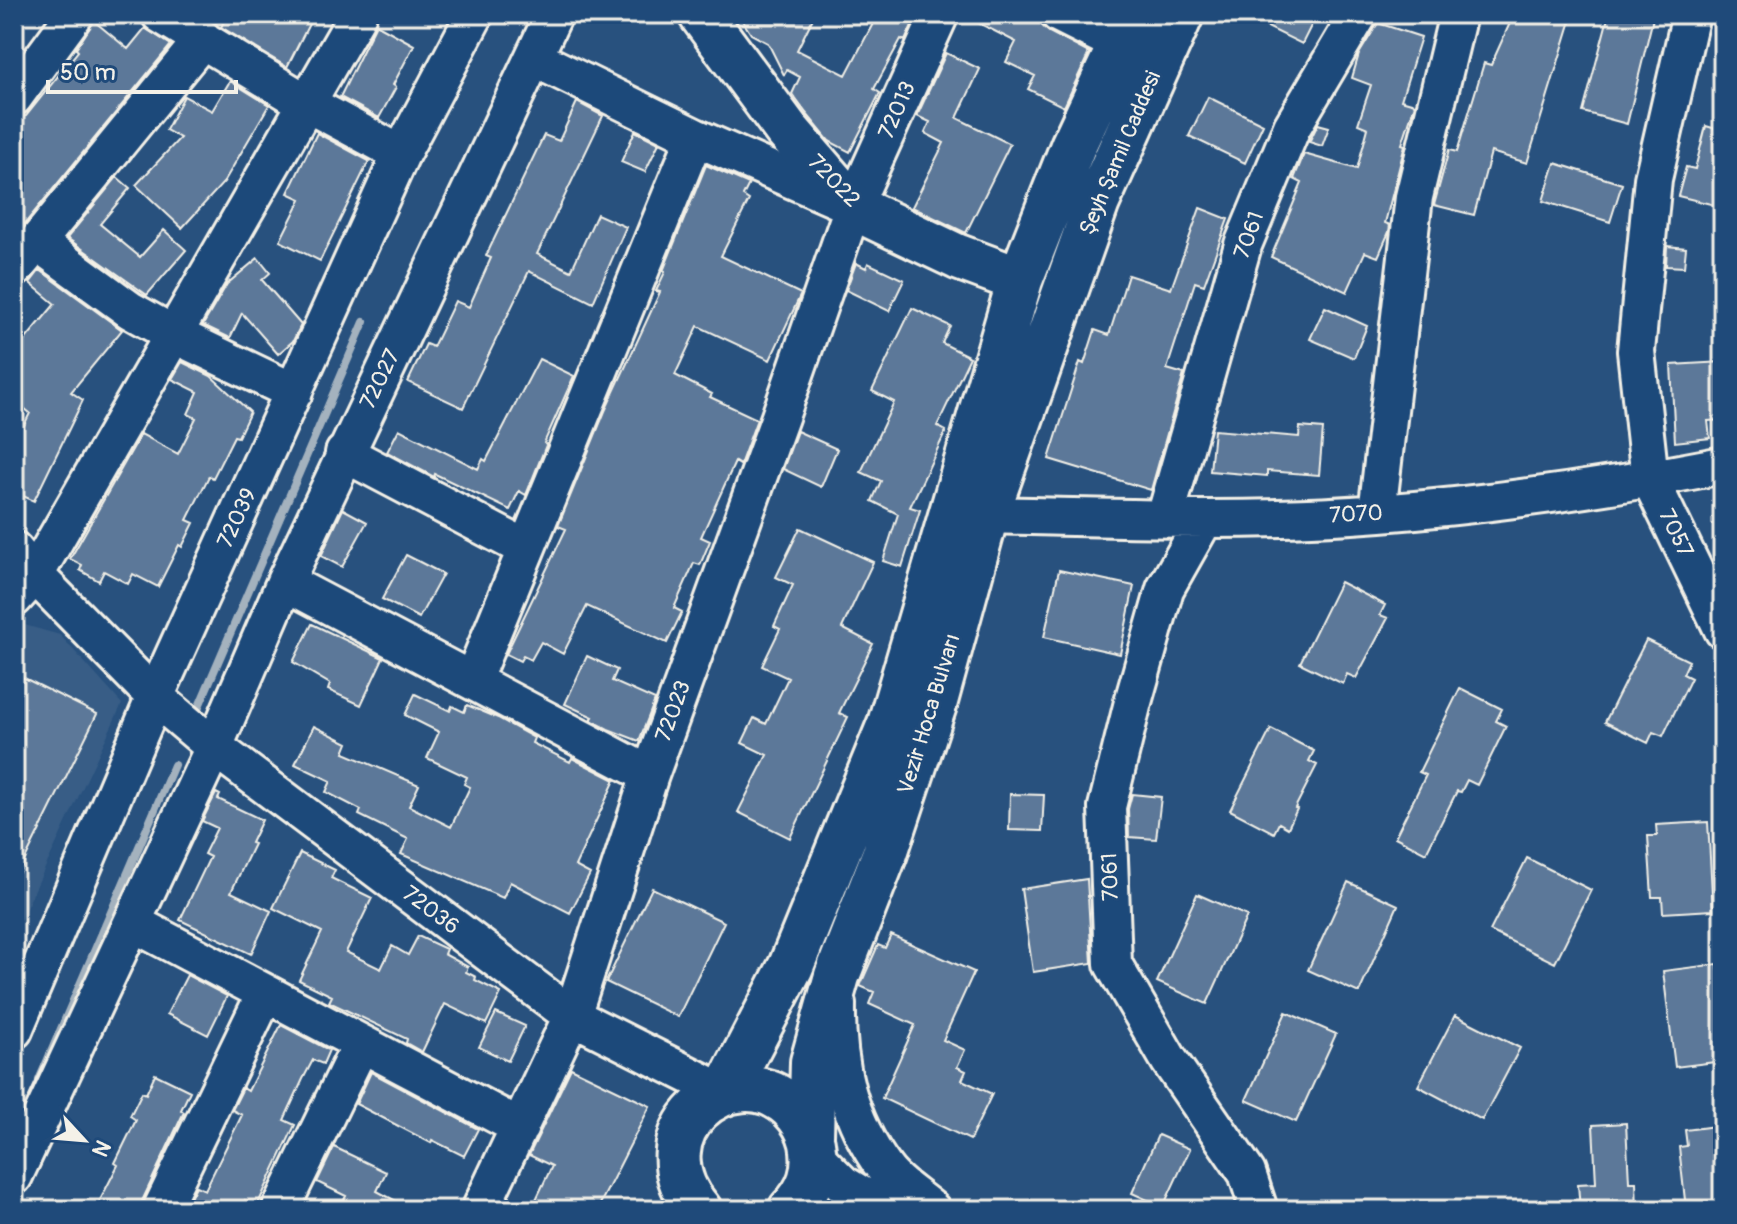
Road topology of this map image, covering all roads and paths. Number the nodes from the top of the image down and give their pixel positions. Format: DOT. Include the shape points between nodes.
graph roads {
  1 [pos="75,14"];
  2 [pos="160,14"];
  3 [pos="358,14"];
  4 [pos="475,14"];
  5 [pos="554,14"];
  6 [pos="940,14"];
  7 [pos="1059,14"];
  8 [pos="1181,14"];
  9 [pos="1359,14"];
  10 [pos="1458,14"];
  11 [pos="1691,14"];
  12 [pos="716,21"];
  13 [pos="1127,29"];
  14 [pos="203,39"];
  15 [pos="534,58"];
  16 [pos="14,97"];
  17 [pos="308,104"];
  18 [pos="695,137"];
  19 [pos="401,154"];
  20 [pos="853,207"];
  21 [pos="37,242"];
  22 [pos="14,269"];
  23 [pos="1020,280"];
  24 [pos="1063,294"];
  25 [pos="173,334"];
  26 [pos="294,392"];
  27 [pos="344,453"];
  28 [pos="1723,465"];
  29 [pos="1650,479"];
  30 [pos="1377,513"];
  31 [pos="986,515"];
  32 [pos="1165,518"];
  33 [pos="1204,520"];
  34 [pos="525,548"];
  35 [pos="21,574"];
  36 [pos="285,582"];
  37 [pos="1722,622"];
  38 [pos="473,679"];
  39 [pos="155,697"];
  40 [pos="214,747"];
  41 [pos="650,775"];
  42 [pos="133,923"];
  43 [pos="837,976"];
  44 [pos="265,994"];
  45 [pos="572,1016"];
  46 [pos="14,1030"];
  47 [pos="361,1044"];
  48 [pos="725,1093"];
  49 [pos="520,1127"];
  50 [pos="813,1146"];
  51 [pos="14,1176"];
  52 [pos="686,1203"];
  53 [pos="161,1210"];
  54 [pos="280,1210"];
  55 [pos="480,1210"];
  56 [pos="791,1210"];
  57 [pos="886,1210"];
  58 [pos="932,1210"];
  59 [pos="1259,1210"];
  1 -- 16 [label="street"];
  2 -- 14 [label="street"];
  3 -- 17 [label="street"];
  4 -- 19 [label="street, 72039"];
  5 -- 15 [label="street, 72027"];
  6 -- 20 [label="street, 72013"];
  7 -- 13 [label="street"];
  8 -- 24 [label="main road, Şeyh Şamil Caddesi" via="1126,131"];
  9 -- 32 [label="street, 7061" via="1292,127 1243,245"];
  10 -- 30 [label="street" via="1414,197"];
  11 -- 29 [label="street" via="1653,179 1636,351"];
  12 -- 20 [label="main road, 72022" via="786,129"];
  13 -- 23 [label="main road, Şeyh Şamil Caddesi"];
  14 -- 17 [label="street"];
  14 -- 21 [label="street"];
  15 -- 18 [label="street"];
  15 -- 27 [label="street, 72027"];
  17 -- 19 [label="street"];
  17 -- 25 [label="street"];
  18 -- 20 [label="street"];
  18 -- 34 [label="street"];
  19 -- 26 [label="street, 72039"];
  20 -- 23 [label="main road, 72022"];
  20 -- 41 [label="street, 72023"];
  21 -- 22 [label="street"];
  21 -- 25 [label="street" via="130,310"];
  23 -- 48 [label="main road, Vezir Hoca Bulvarı" via="890,724 791,966"];
  24 -- 31 [label="main road, Vezir Hoca Bulvarı"];
  25 -- 26 [label="street"];
  25 -- 35 [label="street"];
  26 -- 39 [label="street, 72039"];
  27 -- 34 [label="street"];
  27 -- 36 [label="street, 72027"];
  28 -- 29 [label="street, 7070"];
  29 -- 30 [label="street, 7070"];
  29 -- 37 [label="street, 7057"];
  30 -- 33 [label="street, 7070"];
  31 -- 32 [label="street, 7070"];
  31 -- 43 [label="main road, Vezir Hoca Bulvarı" via="934,705"];
  32 -- 33 [label="street, 7070"];
  33 -- 59 [label="street, 7061" via="1165,589 1107,807 1113,964 1169,1060 1247,1173"];
  34 -- 38 [label="street"];
  35 -- 39 [label="street, 72036"];
  36 -- 38 [label="street"];
  36 -- 40 [label="street, 72027"];
  38 -- 41 [label="street"];
  39 -- 40 [label="street, 72036"];
  39 -- 46 [label="street, 72039"];
  40 -- 42 [label="street, 72027"];
  40 -- 45 [label="street, 72036"];
  41 -- 45 [label="street, 72023"];
  42 -- 44 [label="street"];
  42 -- 51 [label="street, 72027"];
  43 -- 50 [label="main road, Vezir Hoca Bulvarı" via="813,1062"];
  43 -- 58 [label="street" via="836,1046 853,1114 886,1171"];
  44 -- 47 [label="street"];
  44 -- 53 [label="street"];
  45 -- 48 [label="street, 72036"];
  45 -- 49 [label="street, 72023"];
  47 -- 49 [label="street"];
  47 -- 54 [label="street"];
  48 -- 50 [label="main road" via="766,1093 785,1102 801,1117"];
  48 -- 52 [label="main road" via="687,1121 678,1143 677,1167"];
  49 -- 55 [label="street, 72023"];
  50 -- 56 [label="main road, Vezir Hoca Bulvarı" via="813,1177"];
  50 -- 57 [label="street" via="843,1184"];
}
